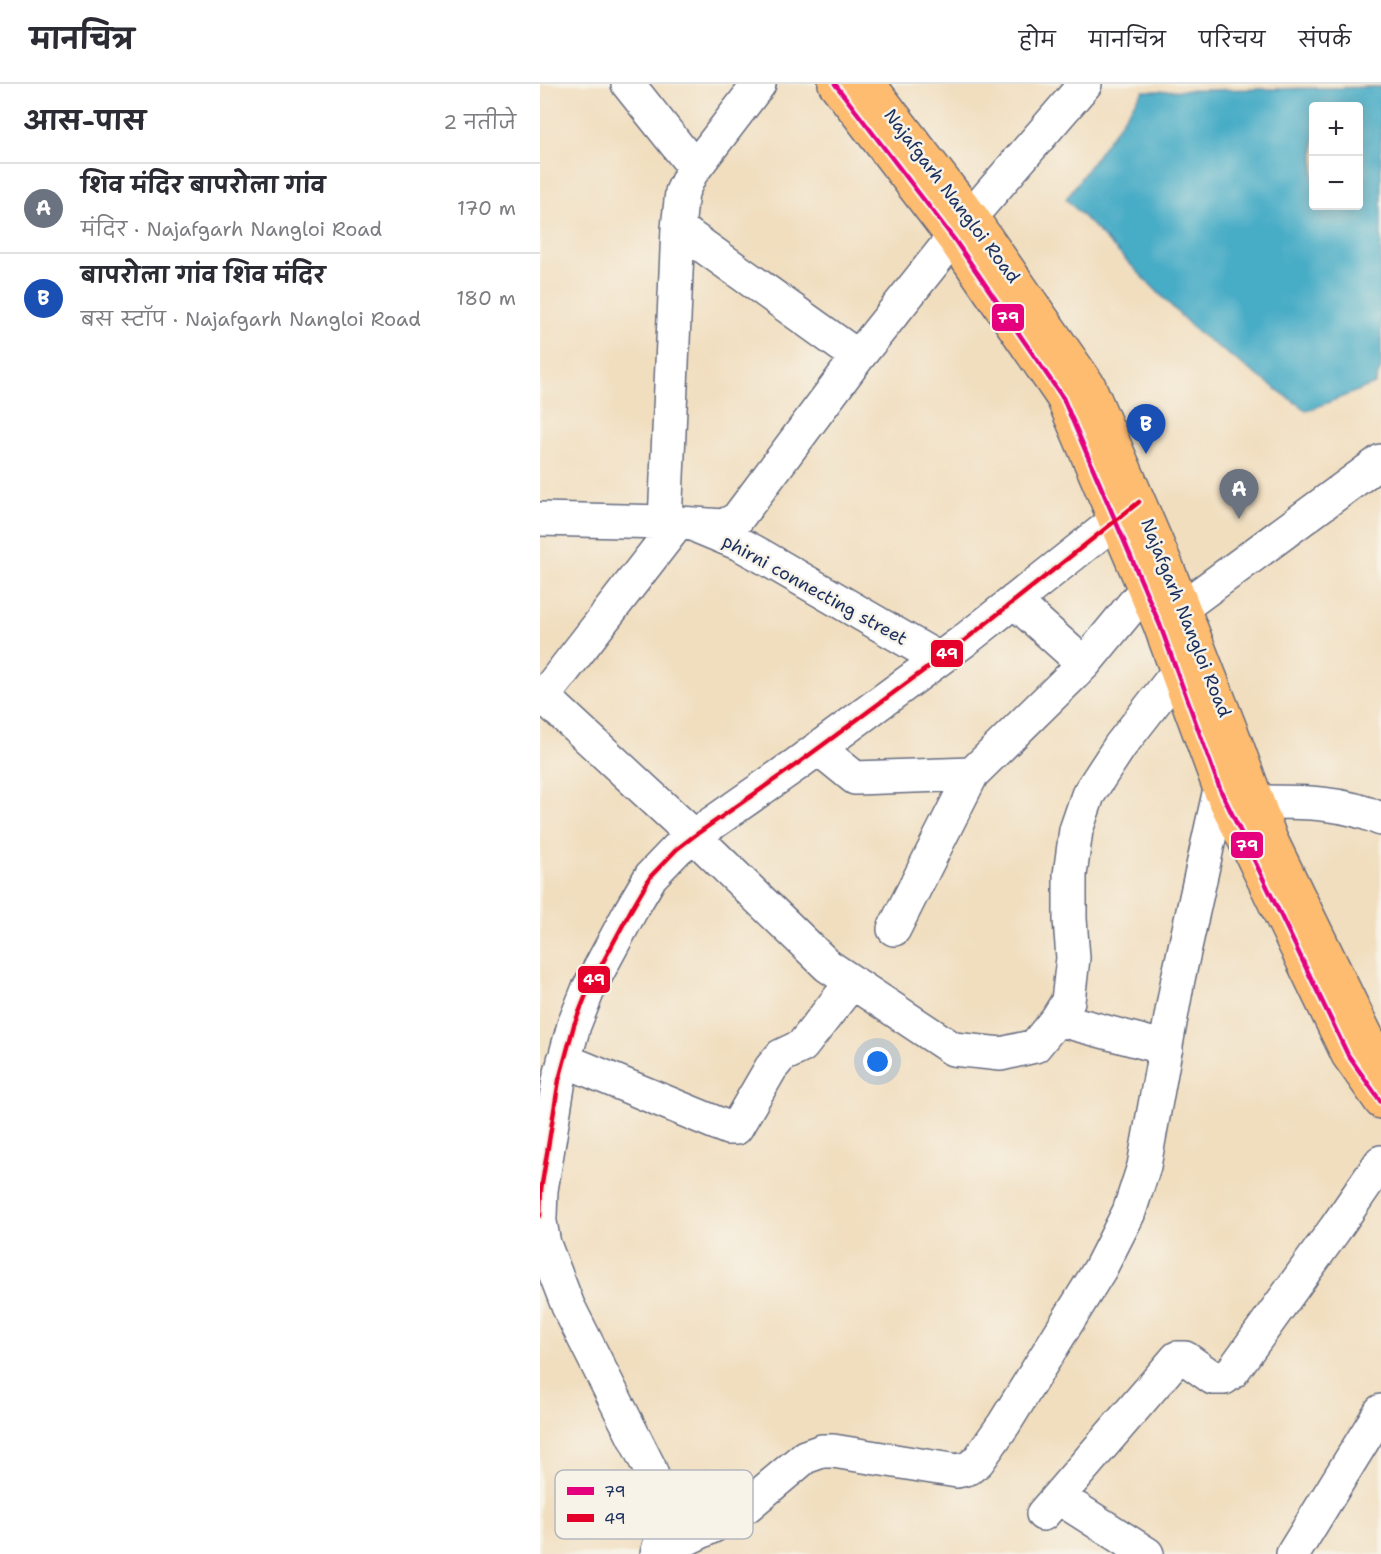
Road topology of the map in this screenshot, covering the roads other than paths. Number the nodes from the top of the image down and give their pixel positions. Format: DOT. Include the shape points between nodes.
graph roads {
  1 [pos="628,84"];
  2 [pos="759,84"];
  3 [pos="835,84"];
  4 [pos="869,84"];
  5 [pos="1085,84"];
  6 [pos="695,168"];
  7 [pos="962,227"];
  8 [pos="678,228"];
  9 [pos="858,357"];
  10 [pos="1381,461"];
  11 [pos="1347,486"];
  12 [pos="1381,491"];
  13 [pos="1127,512"];
  14 [pos="540,519"];
  15 [pos="678,523"];
  16 [pos="1145,590"];
  17 [pos="1014,601"];
  18 [pos="1171,616"];
  19 [pos="939,659"];
  20 [pos="1084,664"];
  21 [pos="1177,673"];
  22 [pos="542,699"];
  23 [pos="818,748"];
  24 [pos="972,774"];
  25 [pos="1220,789"];
  26 [pos="1257,802"];
  27 [pos="1381,819"];
  28 [pos="694,836"];
  29 [pos="894,929"];
  30 [pos="852,982"];
  31 [pos="1057,1019"];
  32 [pos="1166,1048"];
  33 [pos="557,1051"];
  34 [pos="1381,1058"];
  35 [pos="1381,1102"];
  36 [pos="1381,1162"];
  37 [pos="540,1216"];
  38 [pos="540,1222"];
  39 [pos="554,1301"];
  40 [pos="1381,1411"];
  41 [pos="650,1470"];
  42 [pos="753,1500"];
  43 [pos="685,1539"];
  44 [pos="658,1553"];
  45 [pos="1147,1554"];
  46 [pos="1293,1554"];
  1 -- 6 [label="street"];
  2 -- 6 [label="street"];
  3 -- 7 [label="main road"];
  4 -- 7 [label="main road, Najafgarh Nangloi Road"];
  5 -- 7 [label="street"];
  6 -- 8 [label="street" via="682,192"];
  7 -- 9 [label="street"];
  7 -- 13 [label="main road, Najafgarh Nangloi Road" via="1089,386"];
  8 -- 9 [label="street"];
  8 -- 15 [label="street"];
  9 -- 15 [label="street" via="737,519 723,526"];
  10 -- 11 [label="street"];
  11 -- 12 [label="street"];
  11 -- 18 [label="street"];
  13 -- 16 [label="main road"];
  13 -- 17 [label="street"];
  13 -- 18 [label="main road, Najafgarh Nangloi Road" via="1167,567"];
  14 -- 15 [label="street"];
  15 -- 19 [label="street, phirni connecting street" via="740,544"];
  15 -- 22 [label="street"];
  16 -- 18 [label="main road"];
  16 -- 20 [label="street"];
  17 -- 19 [label="street"];
  17 -- 20 [label="street"];
  18 -- 21 [label="main road"];
  18 -- 26 [label="main road, Najafgarh Nangloi Road"];
  19 -- 23 [label="street"];
  20 -- 24 [label="street"];
  21 -- 25 [label="main road"];
  21 -- 31 [label="street" via="1120,746 1088,795 1076,830 1070,875 1073,958 1068,1001"];
  22 -- 28 [label="street"];
  23 -- 24 [label="street" via="855,778"];
  23 -- 28 [label="street"];
  24 -- 29 [label="street"];
  25 -- 32 [label="street"];
  25 -- 35 [label="main road" via="1348,1054"];
  26 -- 27 [label="street" via="1329,805"];
  26 -- 34 [label="main road, Najafgarh Nangloi Road" via="1271,840 1368,1039"];
  28 -- 30 [label="street" via="828,966"];
  28 -- 33 [label="street" via="651,876"];
  30 -- 31 [label="street" via="953,1049 1001,1054 1035,1046"];
  30 -- 33 [label="street" via="802,1046 781,1056 771,1068 736,1128 728,1128"];
  31 -- 32 [label="street"];
  32 -- 42 [label="street" via="1144,1166 1122,1227 1100,1269 978,1461 957,1471 833,1451 812,1453"];
  33 -- 37 [label="street"];
  36 -- 45 [label="street" via="1232,1372 1224,1378 1213,1378 1185,1358 1177,1358 1050,1505"];
  38 -- 39 [label="street"];
  39 -- 41 [label="street" via="591,1349"];
  40 -- 46 [label="street"];
  43 -- 44 [label="street"];
}
